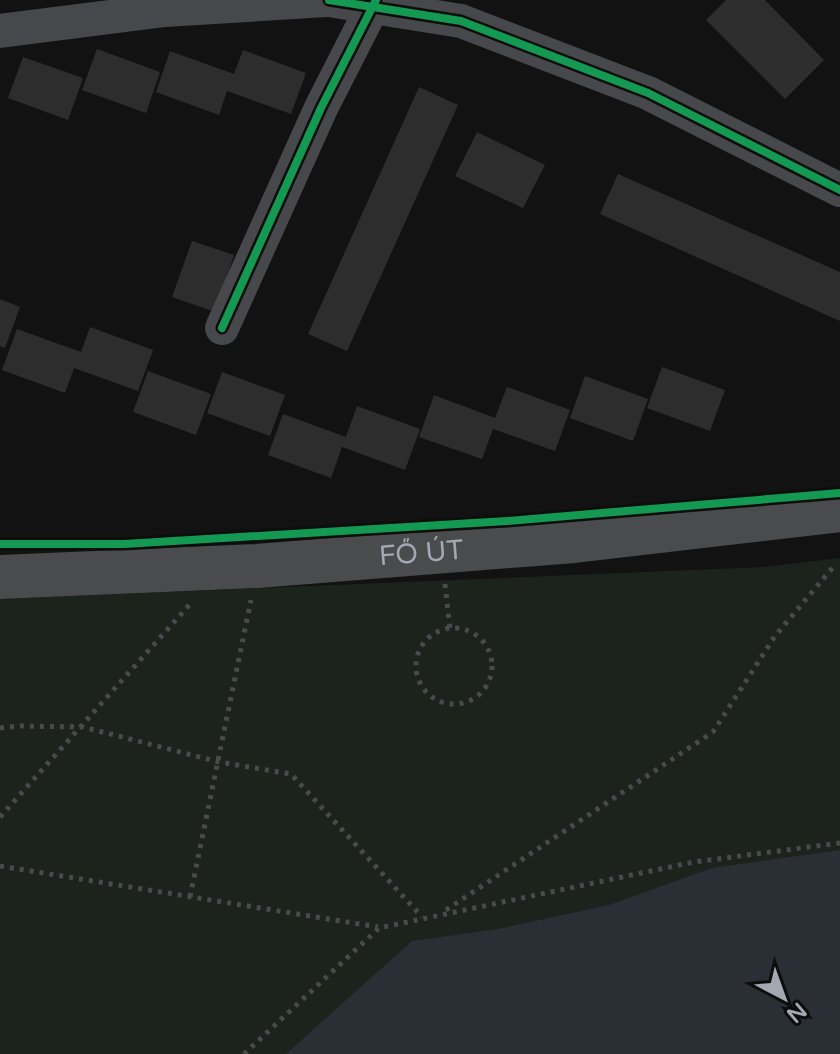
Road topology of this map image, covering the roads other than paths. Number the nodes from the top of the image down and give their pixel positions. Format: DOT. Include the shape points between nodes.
graph roads {
  1 [pos="328,0"];
  2 [pos="374,3"];
  3 [pos="166,5"];
  4 [pos="0,31"];
  5 [pos="840,190"];
  6 [pos="222,328"];
  7 [pos="840,510"];
  8 [pos="0,577"];
  1 -- 2 [label="street"];
  1 -- 3 [label="street"];
  2 -- 5 [label="street" via="461,21 648,93"];
  2 -- 6 [label="street"];
  3 -- 4 [label="street"];
  7 -- 8 [label="main road, FŐ ÚT" via="574,541 240,567"];
}
